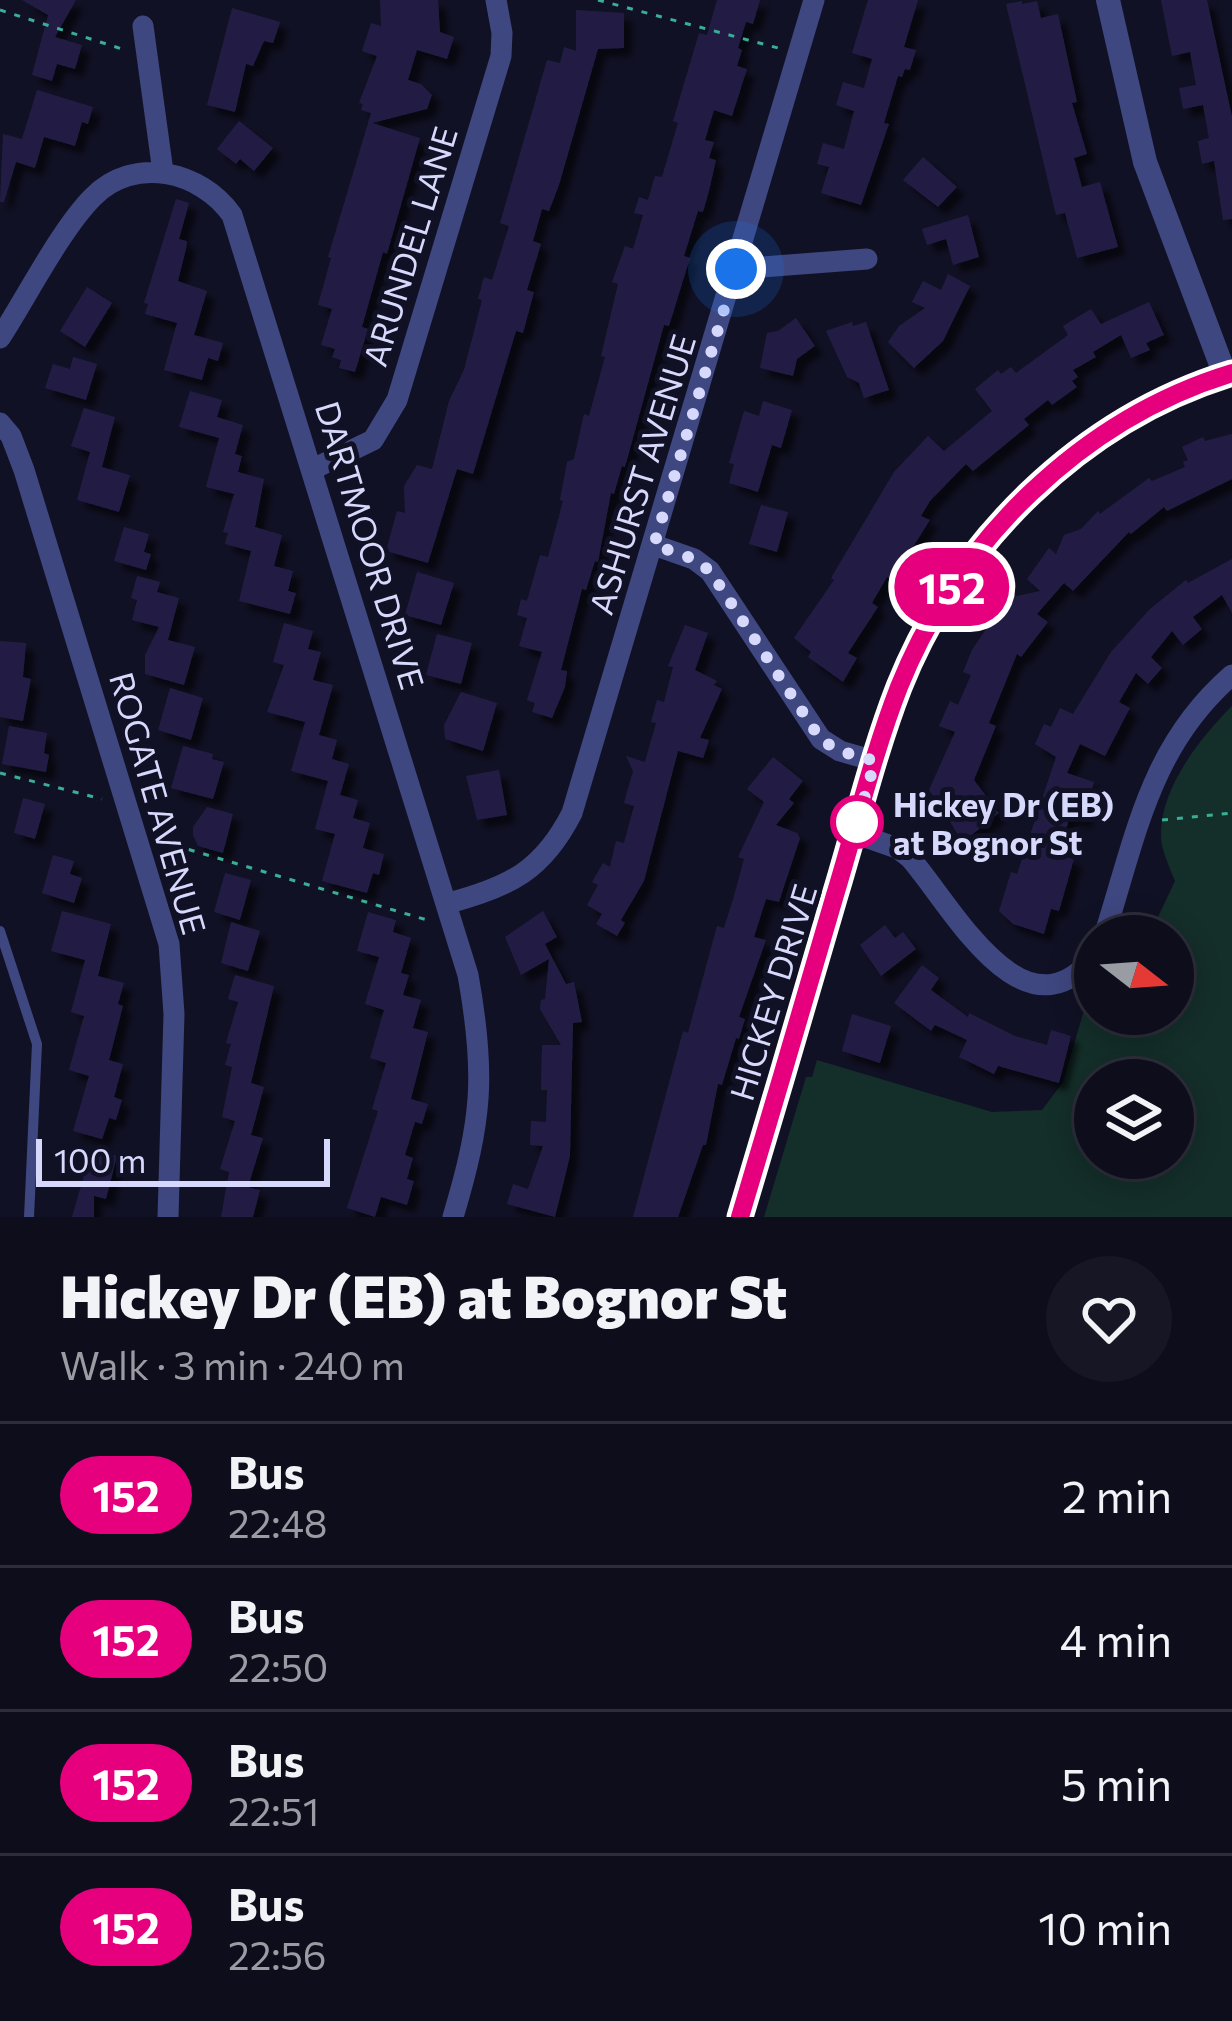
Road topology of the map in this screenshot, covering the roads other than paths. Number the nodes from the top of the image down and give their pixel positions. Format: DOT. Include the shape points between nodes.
graph roads {
  1 [pos="496,0"];
  2 [pos="814,0"];
  3 [pos="1108,0"];
  4 [pos="142,26"];
  5 [pos="163,172"];
  6 [pos="867,259"];
  7 [pos="736,269"];
  8 [pos="0,338"];
  9 [pos="1228,374"];
  10 [pos="0,423"];
  11 [pos="313,469"];
  12 [pos="654,545"];
  13 [pos="1232,675"];
  14 [pos="875,761"];
  15 [pos="854,833"];
  16 [pos="449,903"];
  17 [pos="1110,915"];
  18 [pos="0,931"];
  19 [pos="1074,973"];
  20 [pos="29,1217"];
  21 [pos="168,1217"];
  22 [pos="453,1217"];
  23 [pos="740,1217"];
  1 -- 11 [label="street, ARUNDEL LANE" via="502,56 397,400 373,440"];
  2 -- 7 [label="street, ASHURST AVENUE"];
  3 -- 9 [label="street" via="1145,162"];
  4 -- 5 [label="street"];
  5 -- 8 [label="street" via="129,176 93,196"];
  5 -- 11 [label="street, DARTMOOR DRIVE" via="204,187 232,214"];
  6 -- 7 [label="street"];
  7 -- 12 [label="street, ASHURST AVENUE"];
  9 -- 14 [label="street, HICKEY DRIVE" via="1096,440 1014,509 930,624"];
  10 -- 21 [label="street, ROGATE AVENUE" via="24,470 169,944"];
  11 -- 16 [label="street, DARTMOOR DRIVE"];
  12 -- 14 [label="street" via="710,571 821,740"];
  12 -- 16 [label="street, ASHURST AVENUE" via="562,832 526,873"];
  13 -- 17 [label="street" via="1192,713 1157,770"];
  14 -- 15 [label="street, HICKEY DRIVE"];
  15 -- 19 [label="street" via="910,858 995,965 1016,979"];
  15 -- 23 [label="street, HICKEY DRIVE"];
  16 -- 22 [label="street, DARTMOOR DRIVE" via="482,1080"];
  18 -- 20 [label="lane" via="37,1044"];
}
